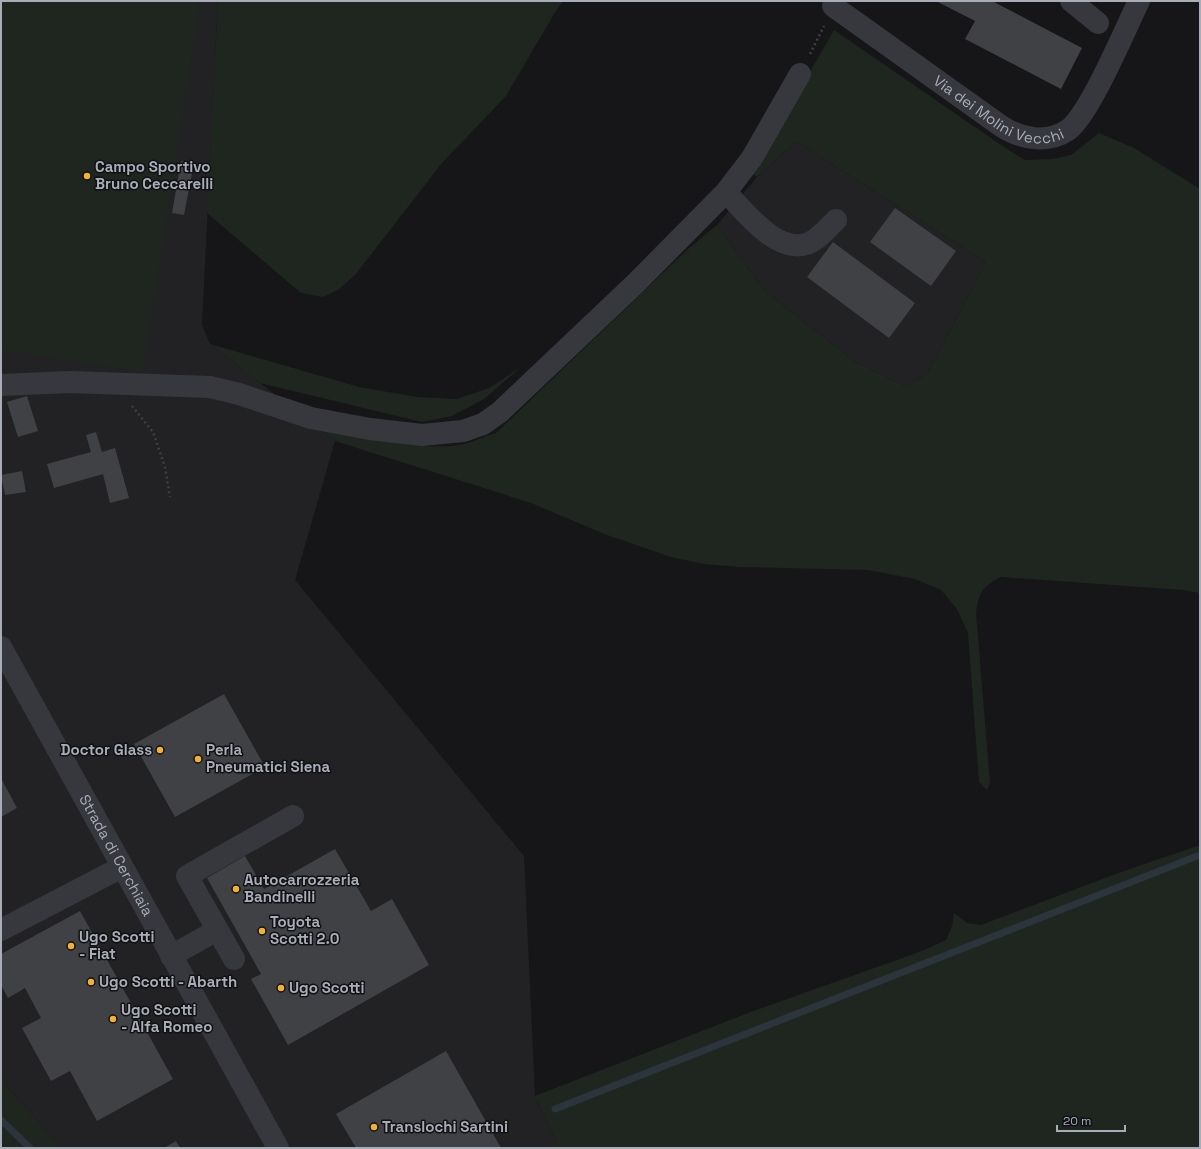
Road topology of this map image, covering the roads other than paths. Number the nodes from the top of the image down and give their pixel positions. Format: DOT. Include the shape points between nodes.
graph roads {
  1 [pos="1071,1"];
  2 [pos="1139,1"];
  3 [pos="834,3"];
  4 [pos="1098,23"];
  5 [pos="800,74"];
  6 [pos="726,192"];
  7 [pos="836,220"];
  8 [pos="1,385"];
  9 [pos="1,647"];
  10 [pos="293,816"];
  11 [pos="122,867"];
  12 [pos="1,930"];
  13 [pos="218,930"];
  14 [pos="171,956"];
  15 [pos="234,959"];
  16 [pos="278,1148"];
  1 -- 4 [label="street"];
  2 -- 3 [label="street, Via dei Molini Vecchi" via="1078,120 1063,132 1034,138 1018,136 1001,126"];
  5 -- 6 [label="street" via="752,158"];
  6 -- 7 [label="street" via="768,234 788,244 796,246 813,240"];
  6 -- 8 [label="street" via="636,283 500,412 483,424 463,431 422,435 370,429 311,418 239,394 198,386 70,382"];
  9 -- 11 [label="street, Strada di Cerchiaia"];
  10 -- 13 [label="street" via="187,876"];
  11 -- 12 [label="street"];
  11 -- 14 [label="street, Strada di Cerchiaia"];
  13 -- 14 [label="street"];
  13 -- 15 [label="street"];
  14 -- 16 [label="street, Strada di Cerchiaia"];
}
